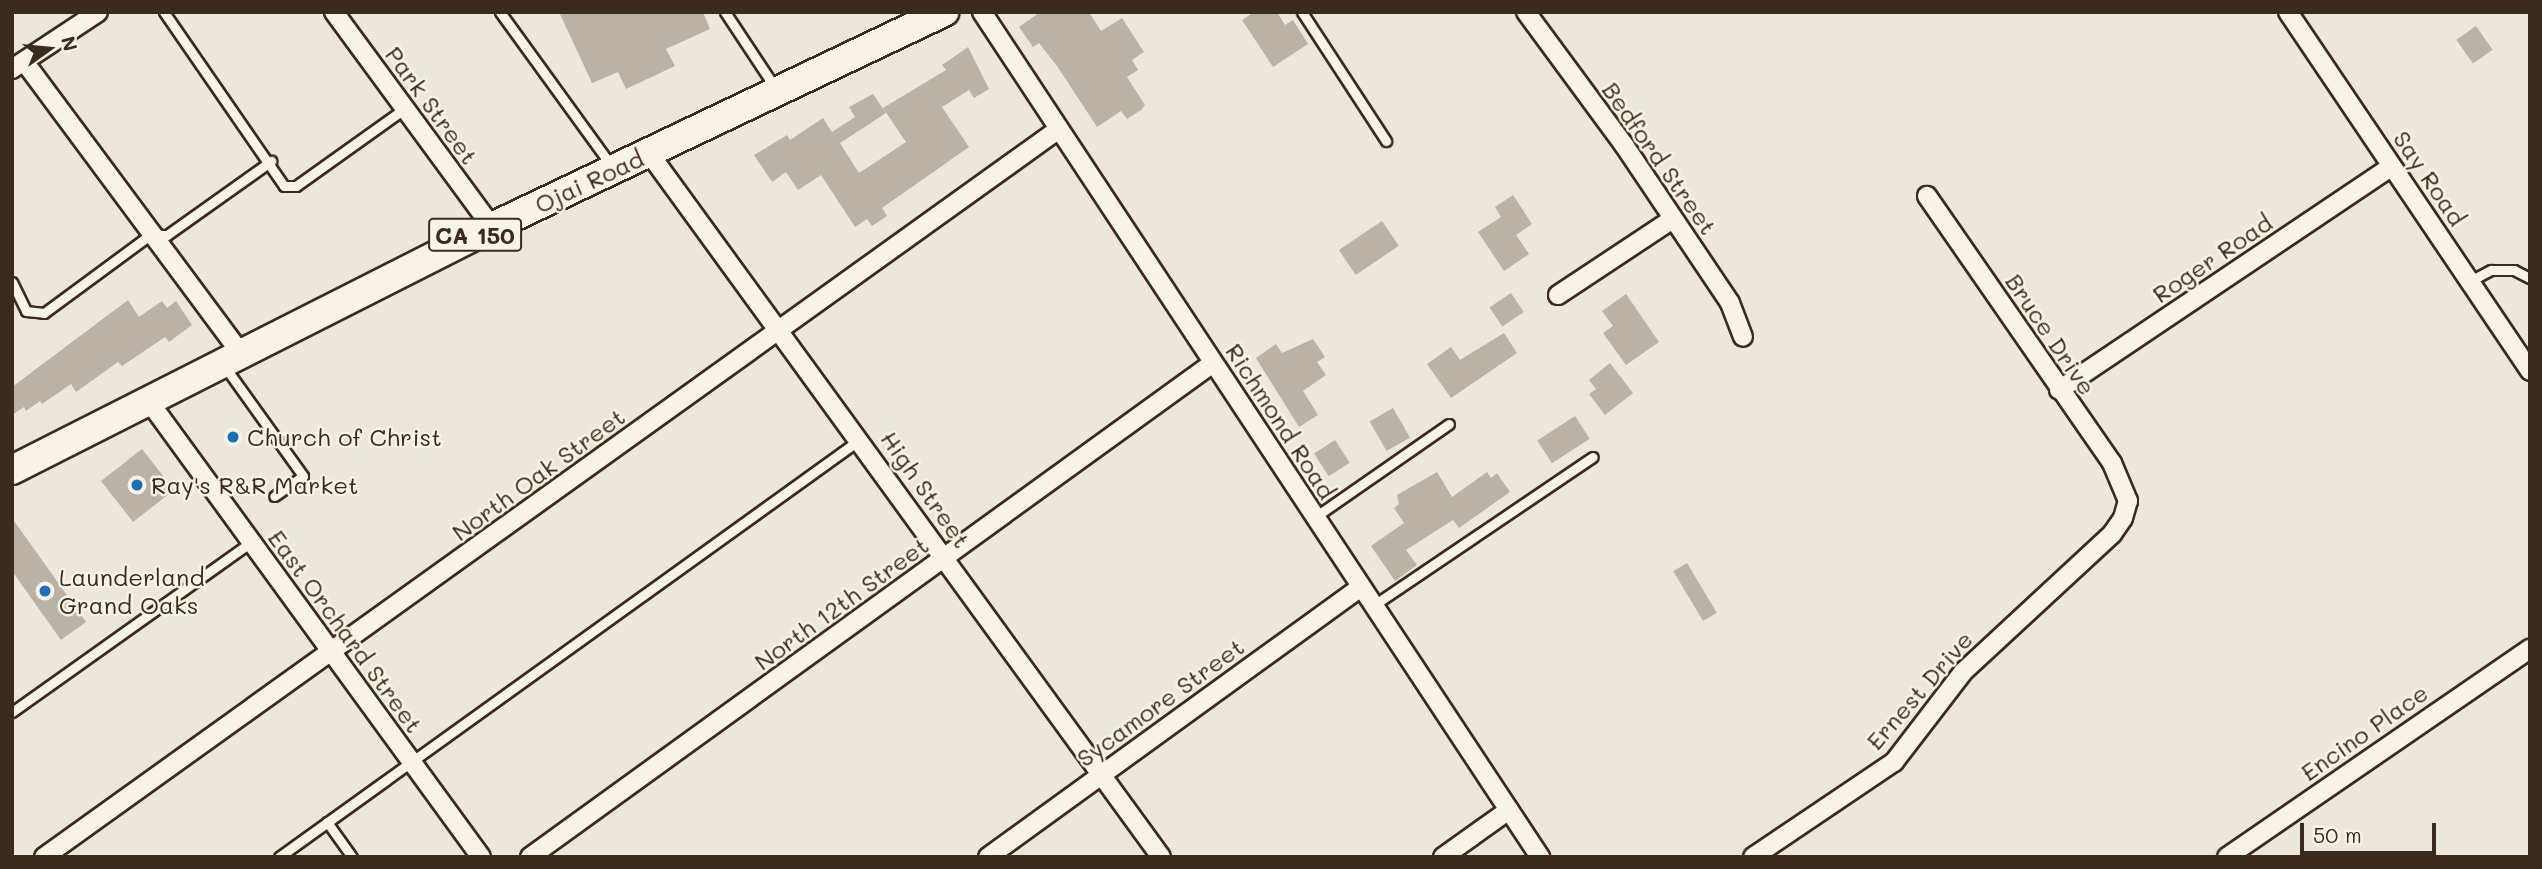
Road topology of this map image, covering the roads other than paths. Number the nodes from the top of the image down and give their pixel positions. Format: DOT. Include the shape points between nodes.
graph roads {
  1 [pos="98,12"];
  2 [pos="164,12"];
  3 [pos="334,12"];
  4 [pos="500,12"];
  5 [pos="725,12"];
  6 [pos="982,12"];
  7 [pos="1302,12"];
  8 [pos="1526,12"];
  9 [pos="2288,12"];
  10 [pos="941,13"];
  11 [pos="19,66"];
  12 [pos="778,91"];
  13 [pos="404,109"];
  14 [pos="1059,129"];
  15 [pos="1386,141"];
  16 [pos="649,153"];
  17 [pos="271,161"];
  18 [pos="2392,166"];
  19 [pos="614,169"];
  20 [pos="1927,196"];
  21 [pos="1673,219"];
  22 [pos="492,227"];
  23 [pos="151,234"];
  24 [pos="2530,278"];
  25 [pos="2470,281"];
  26 [pos="12,282"];
  27 [pos="1558,295"];
  28 [pos="14,296"];
  29 [pos="776,332"];
  30 [pos="1743,337"];
  31 [pos="231,358"];
  32 [pos="1213,363"];
  33 [pos="2530,371"];
  34 [pos="2059,390"];
  35 [pos="148,400"];
  36 [pos="1449,424"];
  37 [pos="861,439"];
  38 [pos="1594,457"];
  39 [pos="12,470"];
  40 [pos="274,496"];
  41 [pos="2127,501"];
  42 [pos="1315,517"];
  43 [pos="251,542"];
  44 [pos="945,558"];
  45 [pos="1361,587"];
  46 [pos="1374,606"];
  47 [pos="2530,649"];
  48 [pos="331,653"];
  49 [pos="12,712"];
  50 [pos="413,762"];
  51 [pos="1102,775"];
  52 [pos="1509,810"];
  53 [pos="327,822"];
  54 [pos="44,857"];
  55 [pos="279,857"];
  56 [pos="352,857"];
  57 [pos="481,857"];
  58 [pos="530,857"];
  59 [pos="988,857"];
  60 [pos="1161,857"];
  61 [pos="1443,857"];
  62 [pos="1540,857"];
  63 [pos="1753,857"];
  64 [pos="2227,857"];
  1 -- 11 [label="street"];
  2 -- 17 [label="lane"];
  3 -- 13 [label="street, Park Street"];
  4 -- 19 [label="lane"];
  5 -- 12 [label="lane"];
  6 -- 14 [label="street, Richmond Road"];
  7 -- 15 [label="lane"];
  8 -- 21 [label="street, Bedford Street"];
  9 -- 18 [label="street, Say Road"];
  10 -- 12 [label="main road, Ojai Road / CA 150"];
  11 -- 23 [label="street"];
  12 -- 16 [label="main road, Ojai Road / CA 150"];
  13 -- 17 [label="lane" via="296,186 279,182"];
  13 -- 22 [label="street, Park Street"];
  14 -- 29 [label="street, North Oak Street"];
  14 -- 32 [label="street, Richmond Road"];
  16 -- 19 [label="main road, Ojai Road / CA 150"];
  16 -- 29 [label="street, High Street"];
  17 -- 23 [label="lane" via="167,235"];
  18 -- 25 [label="street, Say Road"];
  18 -- 34 [label="street, Roger Road"];
  19 -- 22 [label="main road, Ojai Road / CA 150"];
  20 -- 34 [label="street, Bruce Drive"];
  21 -- 27 [label="street"];
  21 -- 30 [label="street, Bedford Street" via="1730,303"];
  22 -- 31 [label="main road, Ojai Road / CA 150"];
  23 -- 28 [label="lane" via="44,313 26,310"];
  23 -- 31 [label="street"];
  24 -- 25 [label="lane" via="2514,270 2491,270"];
  25 -- 33 [label="street, Say Road"];
  26 -- 28 [label="lane"];
  29 -- 37 [label="street, High Street"];
  29 -- 48 [label="street, North Oak Street"];
  31 -- 35 [label="main road, Ojai Road / CA 150"];
  31 -- 40 [label="lane" via="303,476"];
  32 -- 42 [label="street, Richmond Road"];
  32 -- 44 [label="street, North 12th Street"];
  34 -- 41 [label="street, Bruce Drive" via="2112,463"];
  35 -- 39 [label="main road, Ojai Road / CA 150"];
  35 -- 43 [label="street, East Orchard Street"];
  36 -- 42 [label="lane"];
  37 -- 44 [label="street, High Street"];
  37 -- 50 [label="lane"];
  38 -- 46 [label="lane"];
  41 -- 63 [label="street, Ernest Drive" via="2112,534 1963,672 1894,762"];
  42 -- 45 [label="street, Richmond Road"];
  43 -- 48 [label="street, East Orchard Street"];
  43 -- 49 [label="lane"];
  44 -- 51 [label="street, High Street"];
  44 -- 58 [label="street, North 12th Street"];
  45 -- 46 [label="street, Richmond Road"];
  45 -- 51 [label="street, Sycamore Street"];
  46 -- 52 [label="street, Richmond Road"];
  47 -- 64 [label="street, Encino Place"];
  48 -- 50 [label="street, East Orchard Street"];
  48 -- 54 [label="street, North Oak Street"];
  50 -- 53 [label="lane"];
  50 -- 57 [label="street, East Orchard Street"];
  51 -- 59 [label="street, Sycamore Street"];
  51 -- 60 [label="street, High Street"];
  52 -- 61 [label="street"];
  52 -- 62 [label="street, Richmond Road"];
  53 -- 55 [label="lane"];
  53 -- 56 [label="lane"];
}
